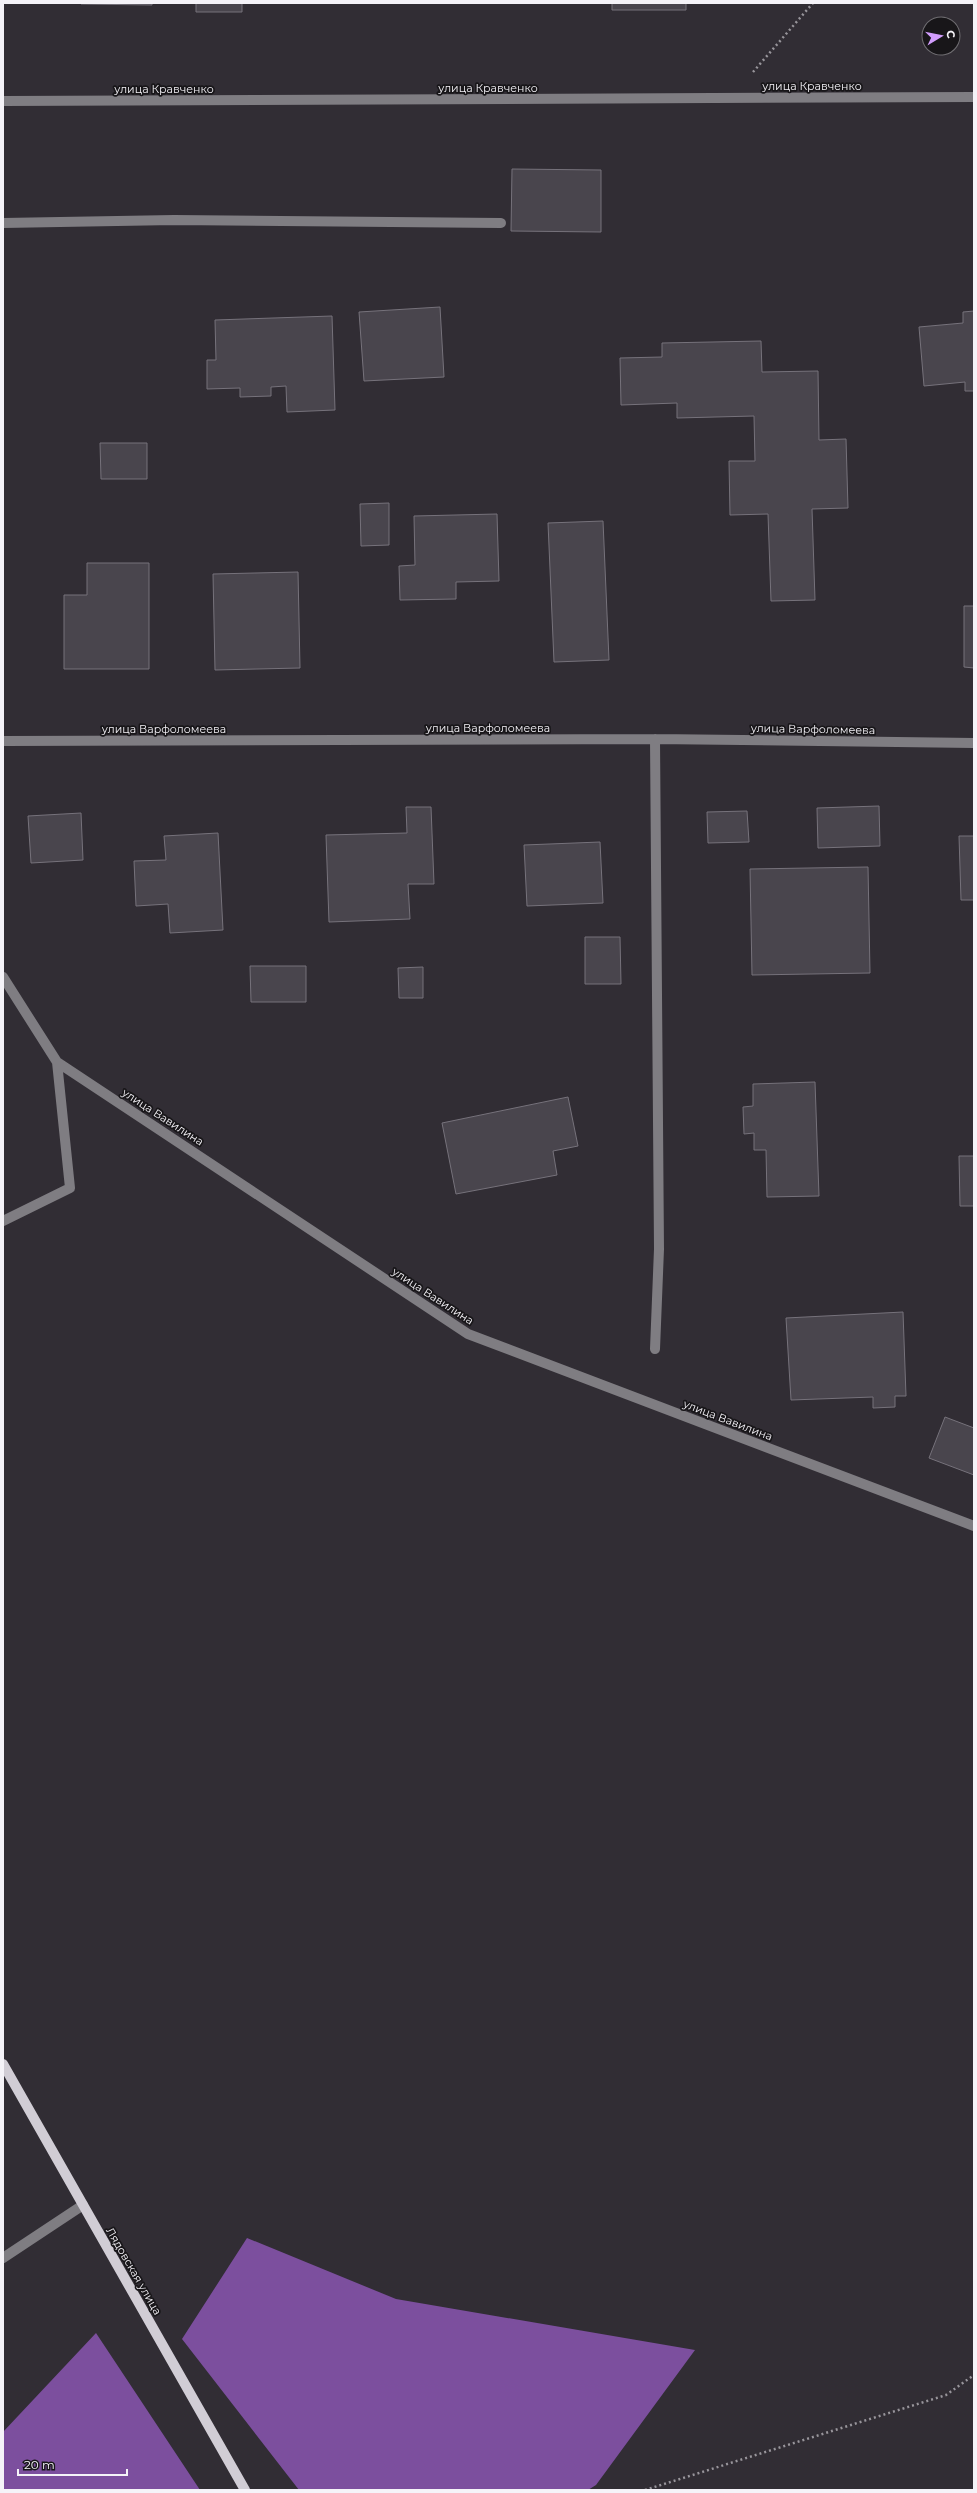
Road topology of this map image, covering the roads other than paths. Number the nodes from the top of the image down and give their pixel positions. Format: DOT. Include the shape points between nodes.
graph roads {
  1 [pos="974,97"];
  2 [pos="3,101"];
  3 [pos="3,223"];
  4 [pos="501,223"];
  5 [pos="655,739"];
  6 [pos="3,741"];
  7 [pos="974,742"];
  8 [pos="3,977"];
  9 [pos="57,1062"];
  10 [pos="3,1221"];
  11 [pos="656,1350"];
  12 [pos="974,1526"];
  13 [pos="3,2064"];
  14 [pos="83,2205"];
  15 [pos="3,2258"];
  16 [pos="245,2490"];
  1 -- 2 [label="street, улица Кравченко"];
  3 -- 4 [label="street" via="174,220"];
  5 -- 6 [label="street, улица Варфоломеева"];
  5 -- 7 [label="street, улица Варфоломеева"];
  5 -- 11 [label="street" via="659,1249"];
  8 -- 9 [label="street, улица Вавилина"];
  9 -- 10 [label="street" via="70,1188"];
  9 -- 12 [label="street, улица Вавилина" via="468,1334"];
  13 -- 14 [label="main road, Лядовская улица"];
  14 -- 15 [label="street"];
  14 -- 16 [label="main road, Лядовская улица"];
}
